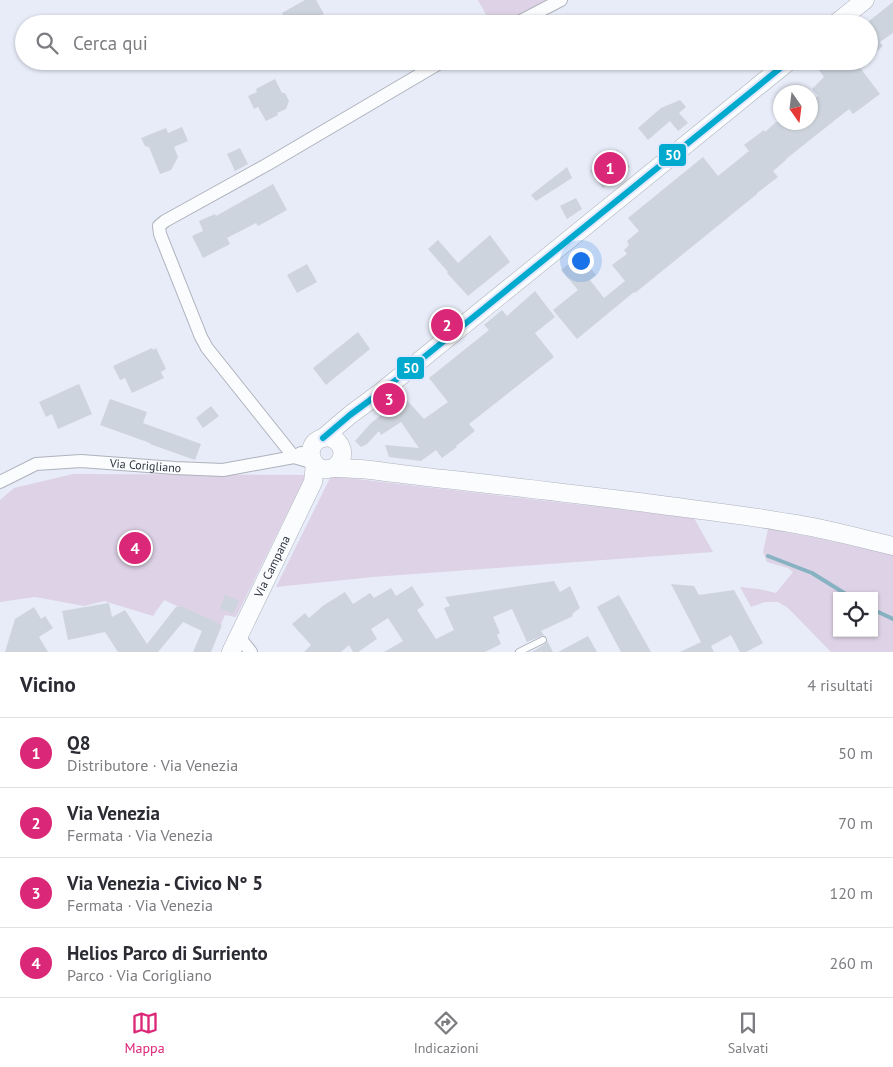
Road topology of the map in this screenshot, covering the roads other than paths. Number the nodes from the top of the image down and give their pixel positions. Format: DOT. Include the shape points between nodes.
graph roads {
  1 [pos="561,0"];
  2 [pos="864,0"];
  3 [pos="532,15"];
  4 [pos="846,15"];
  5 [pos="428,70"];
  6 [pos="778,70"];
  7 [pos="350,415"];
  8 [pos="318,441"];
  9 [pos="294,457"];
  10 [pos="327,465"];
  11 [pos="0,482"];
  12 [pos="893,546"];
  13 [pos="237,639"];
  14 [pos="543,640"];
  15 [pos="251,652"];
  16 [pos="519,652"];
  1 -- 3 [label="street"];
  2 -- 4 [label="main road"];
  5 -- 9 [label="street" via="159,226 207,348"];
  6 -- 7 [label="main road"];
  7 -- 8 [label="main road"];
  7 -- 10 [label="main road, Via Campana"];
  8 -- 9 [label="street"];
  8 -- 10 [label="main road" via="310,454"];
  8 -- 10 [label="main road" via="333,438 341,446"];
  9 -- 10 [label="street"];
  9 -- 11 [label="street, Via Corigliano" via="223,470 81,461 36,464"];
  10 -- 12 [label="main road" via="781,521"];
  10 -- 13 [label="main road, Via Campana"];
  13 -- 15 [label="street"];
  14 -- 16 [label="lane"];
}
